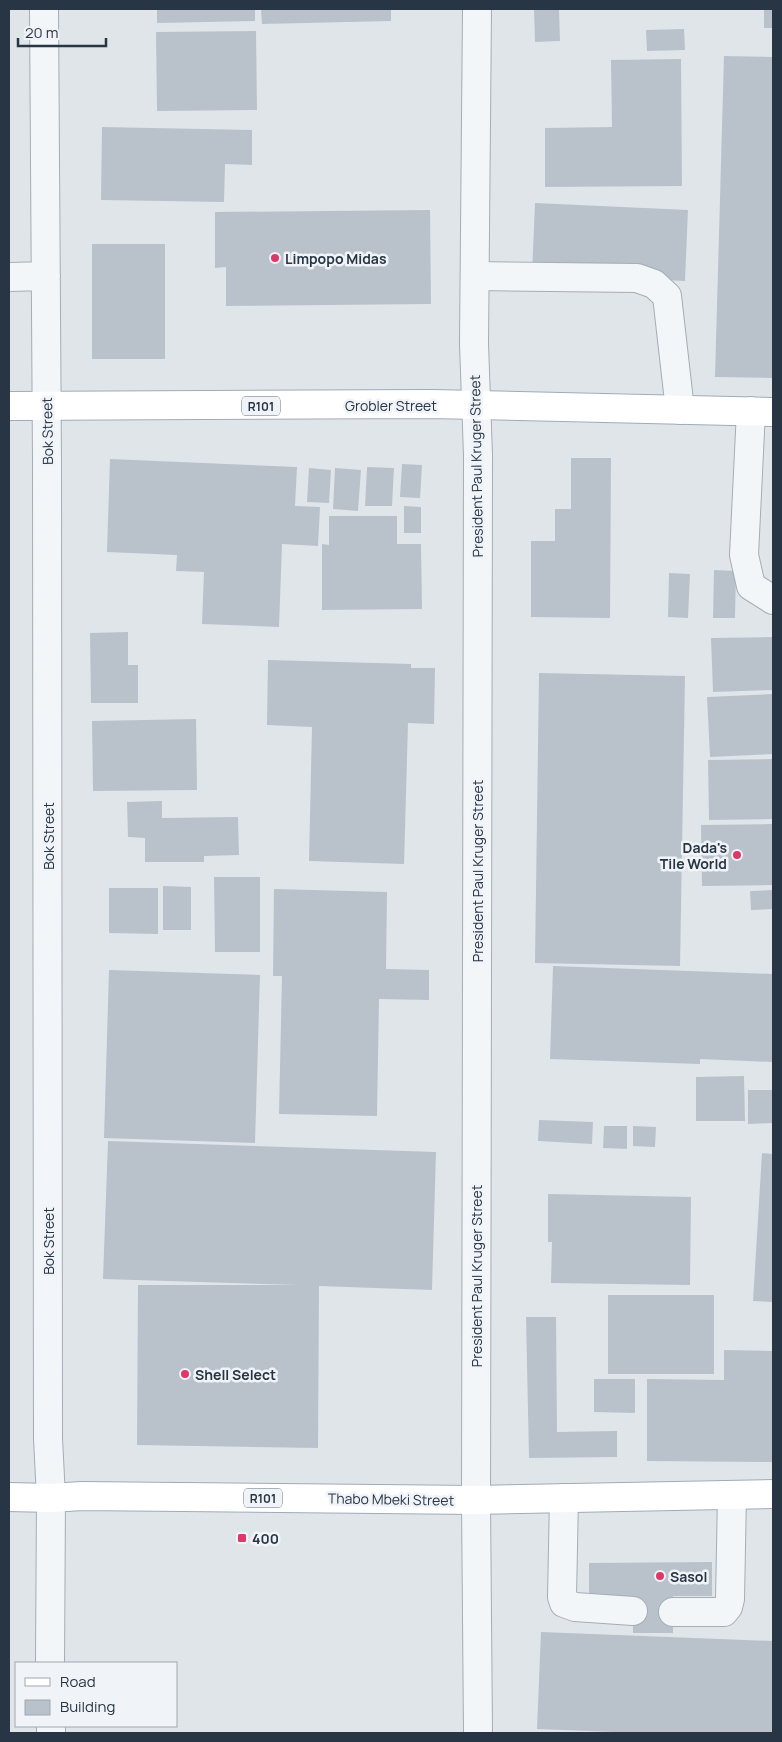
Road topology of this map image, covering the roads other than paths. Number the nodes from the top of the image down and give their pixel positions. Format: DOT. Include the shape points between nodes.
graph roads {
  1 [pos="44,9"];
  2 [pos="476,9"];
  3 [pos="46,276"];
  4 [pos="475,276"];
  5 [pos="9,277"];
  6 [pos="477,405"];
  7 [pos="9,406"];
  8 [pos="46,407"];
  9 [pos="680,410"];
  10 [pos="762,411"];
  11 [pos="773,600"];
  12 [pos="773,1494"];
  13 [pos="732,1495"];
  14 [pos="9,1497"];
  15 [pos="51,1498"];
  16 [pos="564,1498"];
  17 [pos="476,1500"];
  18 [pos="633,1611"];
  19 [pos="672,1612"];
  20 [pos="50,1662"];
  21 [pos="478,1733"];
  1 -- 3 [label="street, Bok Street"];
  2 -- 4 [label="street, President Paul Kruger Street"];
  3 -- 5 [label="street"];
  3 -- 8 [label="street, Bok Street"];
  4 -- 6 [label="street, President Paul Kruger Street"];
  4 -- 9 [label="street" via="637,278 654,284 667,296"];
  6 -- 8 [label="main road, Grobler Street / R101"];
  6 -- 9 [label="main road, Grobler Street / R101"];
  6 -- 17 [label="street, President Paul Kruger Street"];
  7 -- 8 [label="main road, Grobler Street / R101"];
  8 -- 15 [label="street, Bok Street" via="48,1438"];
  9 -- 10 [label="main road, Grobler Street / R101"];
  10 -- 11 [label="street" via="744,555 750,586"];
  12 -- 13 [label="main road, Thabo Mbeki Street / R101"];
  13 -- 16 [label="main road, Thabo Mbeki Street / R101"];
  13 -- 19 [label="street" via="728,1607 724,1612"];
  14 -- 15 [label="main road, Thabo Mbeki Street / R101"];
  15 -- 17 [label="main road, Thabo Mbeki Street / R101"];
  15 -- 20 [label="street, Bok Street"];
  16 -- 17 [label="main road, Thabo Mbeki Street / R101"];
  16 -- 18 [label="street" via="564,1603 575,1607"];
  17 -- 21 [label="street, President Paul Kruger Street"];
}
